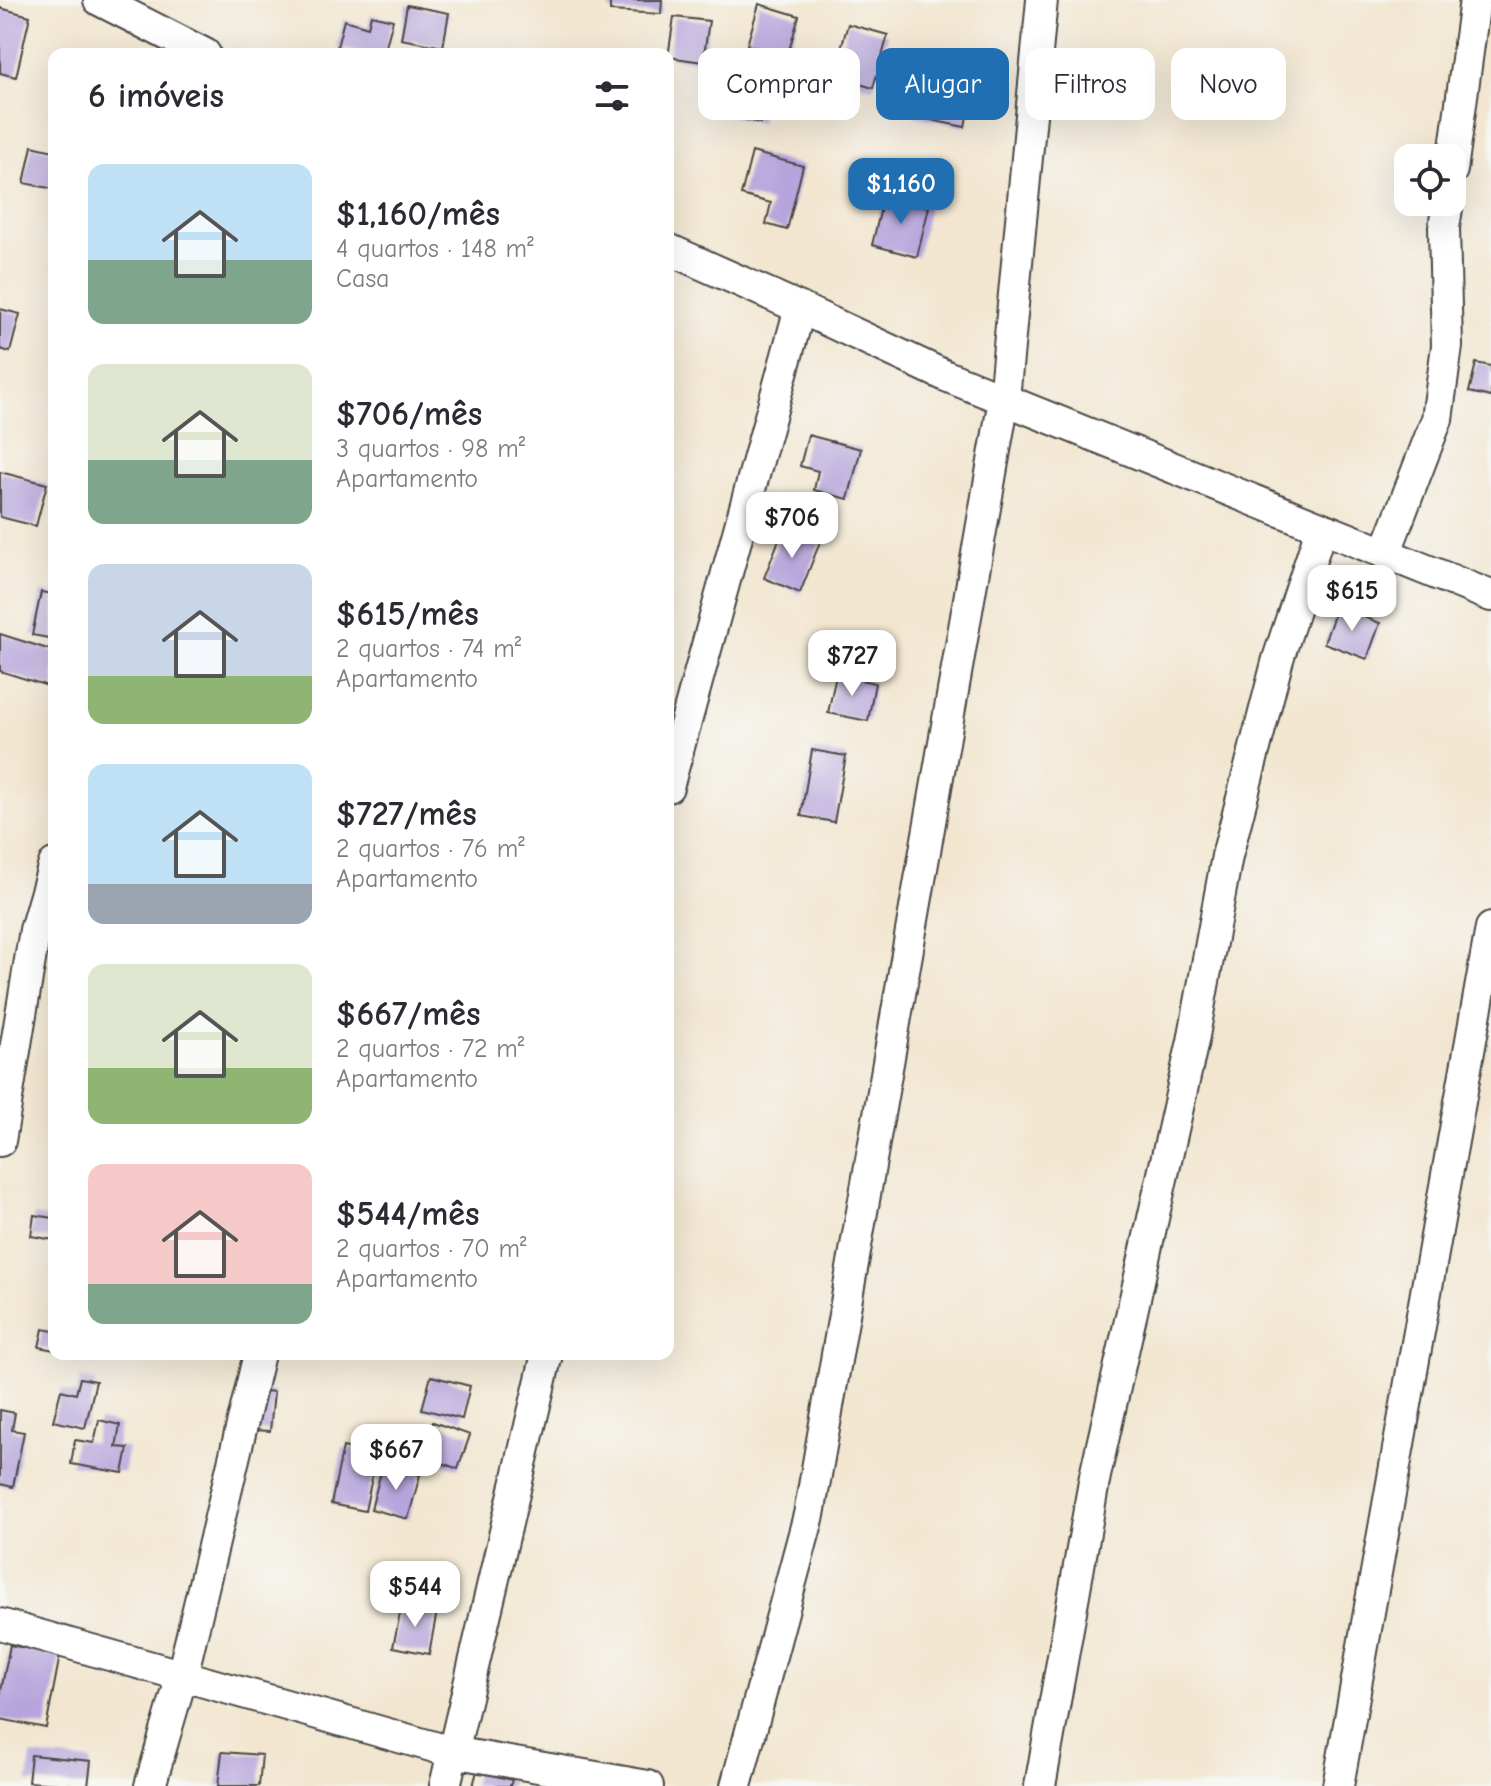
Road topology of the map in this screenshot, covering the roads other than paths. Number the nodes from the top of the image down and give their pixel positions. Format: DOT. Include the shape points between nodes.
graph roads {
  1 [pos="99,0"];
  2 [pos="1042,0"];
  3 [pos="1475,0"];
  4 [pos="193,48"];
  5 [pos="1456,144"];
  6 [pos="1446,216"];
  7 [pos="674,252"];
  8 [pos="800,308"];
  9 [pos="1004,399"];
  10 [pos="1321,529"];
  11 [pos="1385,554"];
  12 [pos="1491,596"];
  13 [pos="674,765"];
  14 [pos="48,885"];
  15 [pos="1491,928"];
  16 [pos="0,1141"];
  17 [pos="258,1360"];
  18 [pos="546,1360"];
  19 [pos="0,1624"];
  20 [pos="182,1676"];
  21 [pos="452,1752"];
  22 [pos="150,1786"];
  23 [pos="445,1786"];
  24 [pos="648,1786"];
  25 [pos="736,1786"];
  26 [pos="1040,1786"];
  27 [pos="1338,1786"];
  1 -- 4 [label="street"];
  2 -- 9 [label="street"];
  3 -- 5 [label="street"];
  6 -- 11 [label="street" via="1447,346 1437,419"];
  7 -- 8 [label="street"];
  8 -- 9 [label="street"];
  8 -- 13 [label="street"];
  9 -- 10 [label="street"];
  9 -- 25 [label="street" via="809,1515"];
  10 -- 11 [label="street"];
  10 -- 26 [label="street" via="1278,659 1227,856 1193,1041 1095,1476"];
  11 -- 12 [label="street"];
  14 -- 16 [label="street" via="35,930"];
  15 -- 27 [label="street"];
  17 -- 20 [label="street"];
  18 -- 21 [label="street"];
  19 -- 20 [label="street"];
  20 -- 21 [label="street"];
  20 -- 22 [label="street"];
  21 -- 23 [label="street"];
  21 -- 24 [label="street"];
}
